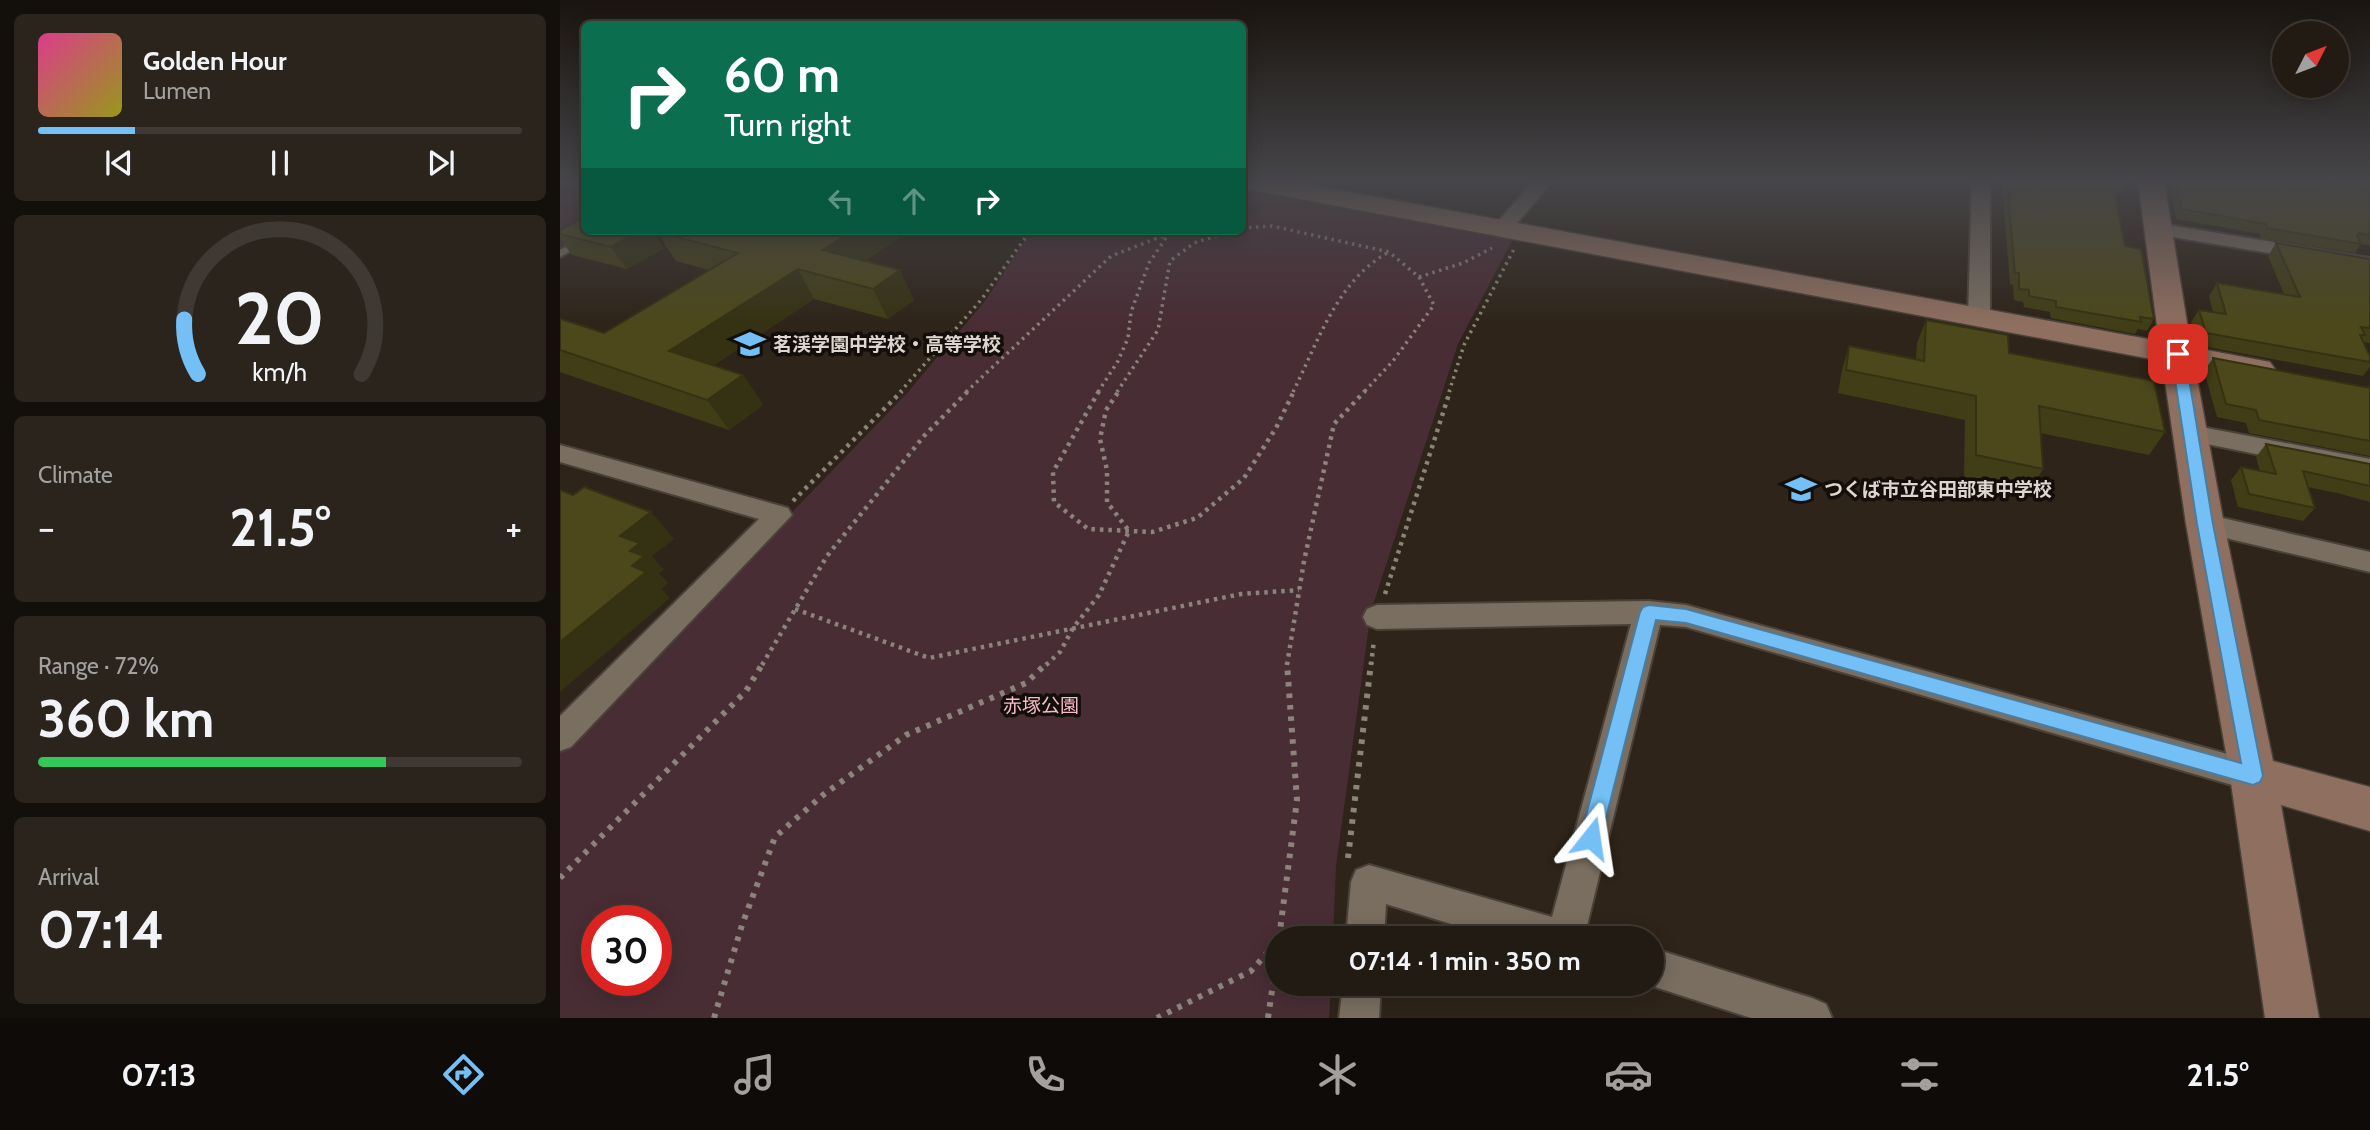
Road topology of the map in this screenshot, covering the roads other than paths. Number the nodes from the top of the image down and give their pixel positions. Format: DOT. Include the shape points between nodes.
graph roads {
  1 [pos="1501,229"];
  2 [pos="1980,229"];
  3 [pos="2156,229"];
  4 [pos="595,235"];
  5 [pos="560,254"];
  6 [pos="2370,264"];
  7 [pos="1979,318"];
  8 [pos="2178,354"];
  9 [pos="2279,373"];
  10 [pos="2190,433"];
  11 [pos="566,461"];
  12 [pos="2370,468"];
  13 [pos="2205,524"];
  14 [pos="2370,562"];
  15 [pos="1649,612"];
  16 [pos="1377,617"];
  17 [pos="560,737"];
  18 [pos="2253,776"];
  19 [pos="2370,809"];
  20 [pos="1366,926"];
  21 [pos="1518,926"];
  22 [pos="1568,926"];
  23 [pos="1664,971"];
  24 [pos="1361,996"];
  25 [pos="1359,1018"];
  26 [pos="1812,1018"];
  27 [pos="2292,1018"];
  1 -- 7 [label="street"];
  2 -- 7 [label="street"];
  3 -- 6 [label="street"];
  3 -- 8 [label="street"];
  4 -- 5 [label="lane"];
  7 -- 8 [label="street"];
  8 -- 9 [label="street"];
  8 -- 10 [label="street"];
  10 -- 12 [label="street"];
  10 -- 13 [label="street"];
  11 -- 17 [label="street" via="779,515"];
  13 -- 14 [label="street"];
  13 -- 18 [label="street"];
  15 -- 16 [label="street"];
  15 -- 18 [label="street" via="1686,616"];
  15 -- 22 [label="street"];
  18 -- 19 [label="street"];
  18 -- 27 [label="street"];
  20 -- 21 [label="street" via="1369,882"];
  23 -- 26 [label="street"];
  24 -- 25 [label="street"];
}
